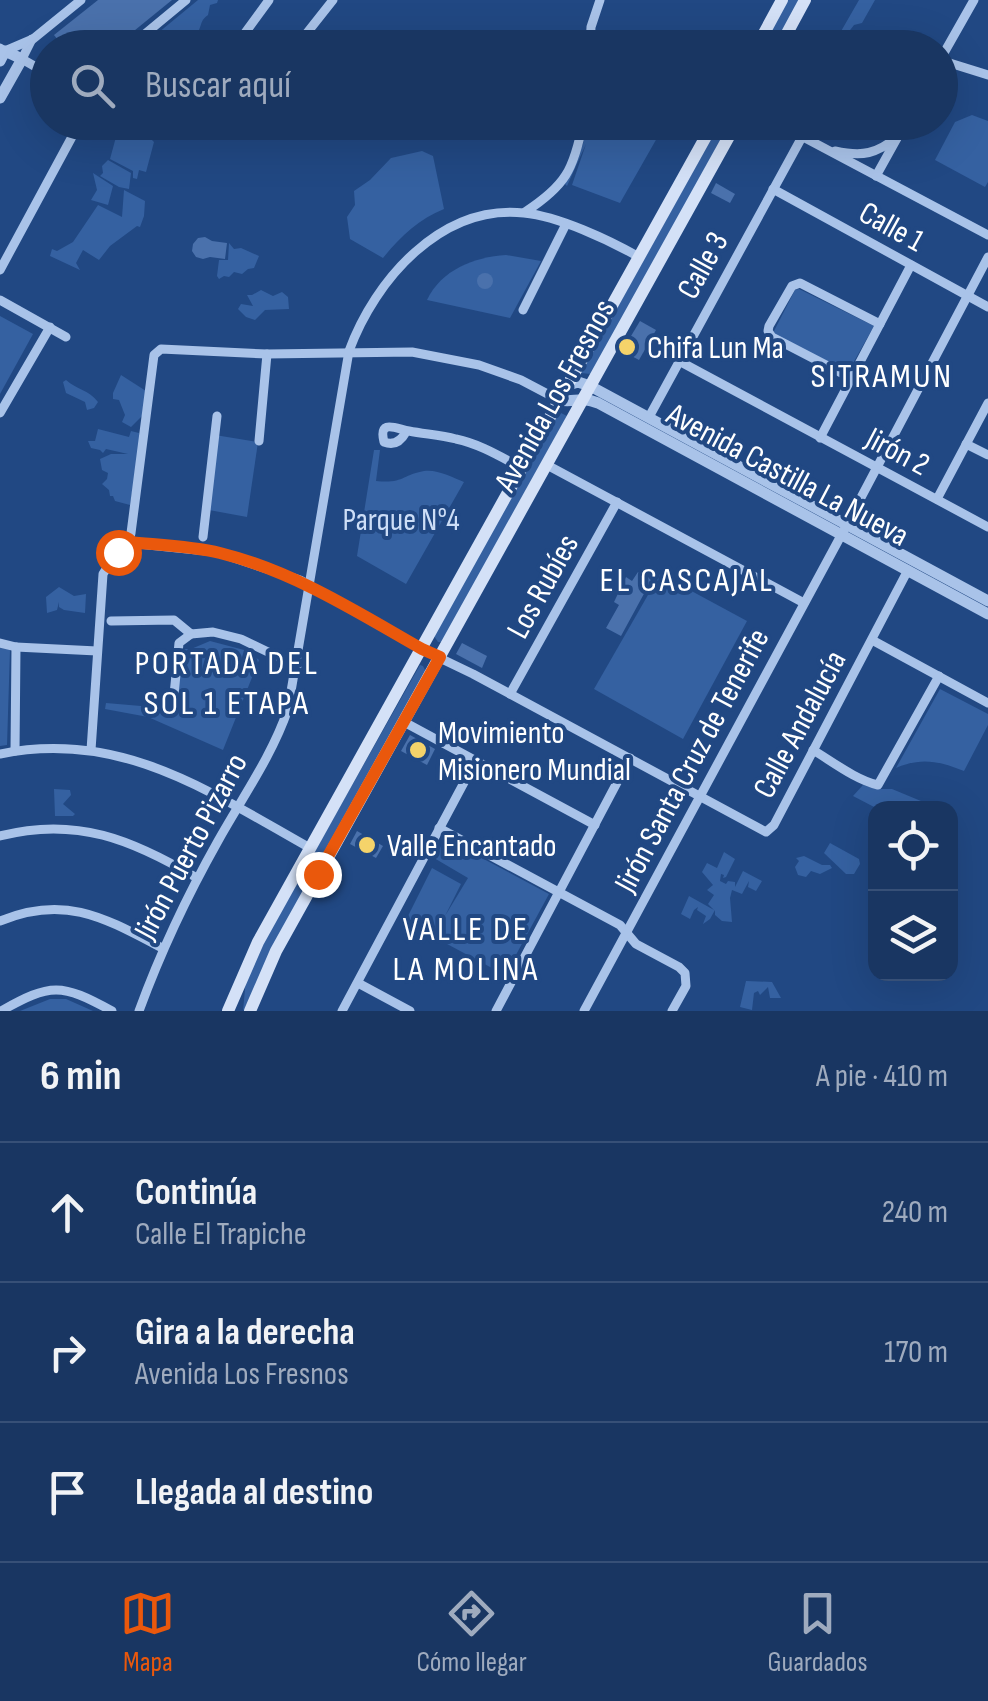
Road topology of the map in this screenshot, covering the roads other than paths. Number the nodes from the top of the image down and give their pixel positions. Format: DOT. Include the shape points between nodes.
graph roads {
  1 [pos="81,0"];
  2 [pos="186,0"];
  3 [pos="269,0"];
  4 [pos="333,0"];
  5 [pos="600,0"];
  6 [pos="782,0"];
  7 [pos="805,0"];
  8 [pos="974,0"];
  9 [pos="43,30"];
  10 [pos="150,30"];
  11 [pos="247,30"];
  12 [pos="309,30"];
  13 [pos="591,30"];
  14 [pos="766,30"];
  15 [pos="789,30"];
  16 [pos="957,30"];
  17 [pos="30,40"];
  18 [pos="30,43"];
  19 [pos="2,53"];
  20 [pos="22,60"];
  21 [pos="30,64"];
  22 [pos="958,66"];
  23 [pos="988,75"];
  24 [pos="0,98"];
  25 [pos="70,140"];
  26 [pos="578,140"];
  27 [pos="704,140"];
  28 [pos="727,140"];
  29 [pos="800,140"];
  30 [pos="807,140"];
  31 [pos="893,140"];
  32 [pos="897,140"];
  33 [pos="822,148"];
  34 [pos="876,176"];
  35 [pos="772,189"];
  36 [pos="524,212"];
  37 [pos="566,224"];
  38 [pos="988,235"];
  39 [pos="639,257"];
  40 [pos="988,258"];
  41 [pos="911,265"];
  42 [pos="0,270"];
  43 [pos="966,295"];
  44 [pos="0,300"];
  45 [pos="988,307"];
  46 [pos="523,310"];
  47 [pos="880,324"];
  48 [pos="50,328"];
  49 [pos="66,337"];
  50 [pos="350,351"];
  51 [pos="267,354"];
  52 [pos="679,362"];
  53 [pos="851,378"];
  54 [pos="568,385"];
  55 [pos="587,392"];
  56 [pos="559,400"];
  57 [pos="988,404"];
  58 [pos="0,414"];
  59 [pos="217,416"];
  60 [pos="648,418"];
  61 [pos="406,432"];
  62 [pos="820,438"];
  63 [pos="259,440"];
  64 [pos="966,444"];
  65 [pos="988,455"];
  66 [pos="547,465"];
  67 [pos="522,468"];
  68 [pos="877,468"];
  69 [pos="936,499"];
  70 [pos="616,502"];
  71 [pos="988,527"];
  72 [pos="844,529"];
  73 [pos="204,537"];
  74 [pos="129,542"];
  75 [pos="908,570"];
  76 [pos="310,586"];
  77 [pos="988,601"];
  78 [pos="804,603"];
  79 [pos="988,614"];
  80 [pos="112,620"];
  81 [pos="191,634"];
  82 [pos="872,640"];
  83 [pos="0,643"];
  84 [pos="16,647"];
  85 [pos="422,649"];
  86 [pos="97,651"];
  87 [pos="440,657"];
  88 [pos="297,666"];
  89 [pos="939,676"];
  90 [pos="510,694"];
  91 [pos="174,695"];
  92 [pos="988,703"];
  93 [pos="404,722"];
  94 [pos="91,750"];
  95 [pos="813,750"];
  96 [pos="15,751"];
  97 [pos="0,754"];
  98 [pos="630,758"];
  99 [pos="476,762"];
  100 [pos="699,796"];
  101 [pos="238,806"];
  102 [pos="595,825"];
  103 [pos="439,828"];
  104 [pos="0,836"];
  105 [pos="310,848"];
  106 [pos="198,878"];
  107 [pos="559,892"];
  108 [pos="0,922"];
  109 [pos="626,933"];
  110 [pos="162,948"];
  111 [pos="358,983"];
  112 [pos="1,1011"];
  113 [pos="112,1011"];
  114 [pos="140,1011"];
  115 [pos="228,1011"];
  116 [pos="250,1011"];
  117 [pos="342,1011"];
  118 [pos="410,1011"];
  119 [pos="496,1011"];
  120 [pos="584,1011"];
  121 [pos="672,1011"];
  1 -- 9 [label="street"];
  2 -- 10 [label="street"];
  3 -- 11 [label="street"];
  4 -- 12 [label="street"];
  5 -- 13 [label="street"];
  6 -- 14 [label="main road"];
  7 -- 15 [label="main road"];
  8 -- 16 [label="street"];
  17 -- 19 [label="street"];
  18 -- 20 [label="street"];
  19 -- 20 [label="street"];
  20 -- 21 [label="street"];
  20 -- 24 [label="street"];
  22 -- 23 [label="street"];
  25 -- 42 [label="street"];
  26 -- 36 [label="street" via="568,174"];
  27 -- 39 [label="main road, Avenida Los Fresnos"];
  28 -- 55 [label="main road, Avenida Los Fresnos"];
  29 -- 35 [label="street, Calle 3"];
  30 -- 33 [label="street"];
  31 -- 33 [label="street" via="865,154"];
  32 -- 34 [label="street"];
  33 -- 34 [label="street"];
  34 -- 38 [label="street"];
  35 -- 41 [label="street, Calle 1"];
  35 -- 52 [label="street, Calle 3"];
  36 -- 37 [label="street"];
  36 -- 50 [label="street, Jirón Puerto Pizarro" via="464,220 424,244 380,292"];
  37 -- 39 [label="street"];
  37 -- 46 [label="street"];
  39 -- 54 [label="main road, Avenida Los Fresnos"];
  40 -- 43 [label="street, Jirón Santa Cruz de Tenerife"];
  41 -- 43 [label="street, Calle 1"];
  41 -- 47 [label="street"];
  43 -- 45 [label="street, Calle 1"];
  43 -- 68 [label="street, Jirón Santa Cruz de Tenerife"];
  44 -- 48 [label="street"];
  47 -- 53 [label="street"];
  47 -- 53 [label="street" via="800,283 769,326 772,337"];
  48 -- 49 [label="street"];
  48 -- 58 [label="street"];
  50 -- 51 [label="street"];
  50 -- 56 [label="street" via="412,352 479,364"];
  50 -- 76 [label="street, Jirón Puerto Pizarro"];
  51 -- 63 [label="street"];
  51 -- 74 [label="street" via="161,349 154,355"];
  52 -- 60 [label="street, Calle 3"];
  52 -- 62 [label="street, Jirón 2"];
  53 -- 62 [label="street"];
  54 -- 55 [label="street, Avenida Castilla La Nueva" via="578,382"];
  54 -- 56 [label="main road, Avenida Los Fresnos"];
  55 -- 56 [label="street"];
  55 -- 60 [label="street, Avenida Castilla La Nueva"];
  55 -- 66 [label="main road, Avenida Los Fresnos"];
  55 -- 72 [label="street, Avenida Castilla La Nueva"];
  56 -- 67 [label="main road, Avenida Los Fresnos"];
  57 -- 64 [label="street"];
  59 -- 73 [label="street"];
  60 -- 72 [label="street, Avenida Castilla La Nueva"];
  61 -- 67 [label="street" via="459,439"];
  62 -- 68 [label="street, Jirón 2"];
  64 -- 65 [label="street"];
  64 -- 69 [label="street"];
  66 -- 70 [label="street"];
  66 -- 87 [label="main road, Avenida Los Fresnos"];
  67 -- 85 [label="main road, Avenida Los Fresnos"];
  68 -- 69 [label="street, Jirón 2"];
  68 -- 72 [label="street, Jirón Santa Cruz de Tenerife"];
  69 -- 71 [label="street, Jirón 2"];
  70 -- 78 [label="street"];
  70 -- 90 [label="street, Los Rubíes"];
  72 -- 75 [label="street, Avenida Castilla La Nueva"];
  72 -- 77 [label="street, Avenida Castilla La Nueva"];
  72 -- 78 [label="street, Jirón Santa Cruz de Tenerife"];
  74 -- 76 [label="street" via="216,552"];
  74 -- 86 [label="street" via="103,574"];
  75 -- 79 [label="street, Avenida Castilla La Nueva"];
  75 -- 82 [label="street, Calle Andalucía"];
  76 -- 85 [label="street"];
  76 -- 88 [label="street, Jirón Puerto Pizarro"];
  78 -- 100 [label="street, Jirón Santa Cruz de Tenerife"];
  80 -- 81 [label="street" via="174,620"];
  81 -- 88 [label="street" via="241,639"];
  81 -- 91 [label="street" via="179,642"];
  82 -- 89 [label="street"];
  82 -- 95 [label="street, Calle Andalucía"];
  83 -- 84 [label="street"];
  84 -- 86 [label="street"];
  84 -- 96 [label="street"];
  85 -- 87 [label="street"];
  85 -- 105 [label="main road, Avenida Los Fresnos"];
  86 -- 94 [label="street"];
  87 -- 90 [label="street"];
  87 -- 93 [label="main road, Avenida Los Fresnos"];
  88 -- 101 [label="street, Jirón Puerto Pizarro" via="284,720"];
  89 -- 92 [label="street"];
  89 -- 95 [label="street" via="878,785"];
  90 -- 98 [label="street"];
  93 -- 99 [label="street"];
  93 -- 116 [label="main road, Avenida Los Fresnos" via="276,951"];
  94 -- 96 [label="street"];
  94 -- 101 [label="street" via="160,768"];
  95 -- 100 [label="street, Calle Andalucía" via="766,832"];
  96 -- 97 [label="street"];
  98 -- 100 [label="street"];
  98 -- 102 [label="street"];
  99 -- 102 [label="street"];
  99 -- 103 [label="street"];
  100 -- 109 [label="street, Jirón Santa Cruz de Tenerife"];
  101 -- 105 [label="street"];
  101 -- 106 [label="street, Jirón Puerto Pizarro"];
  102 -- 107 [label="street"];
  103 -- 107 [label="street"];
  103 -- 111 [label="street"];
  104 -- 106 [label="street" via="90,831 141,847"];
  105 -- 115 [label="main road, Avenida Los Fresnos"];
  106 -- 110 [label="street, Jirón Puerto Pizarro"];
  107 -- 109 [label="street"];
  107 -- 119 [label="street"];
  108 -- 110 [label="street" via="72,909"];
  109 -- 120 [label="street, Jirón Santa Cruz de Tenerife"];
  109 -- 121 [label="street" via="680,967 686,986"];
  110 -- 114 [label="street, Jirón Puerto Pizarro"];
  111 -- 117 [label="street"];
  111 -- 118 [label="street"];
  112 -- 113 [label="street" via="58,988"];
}
